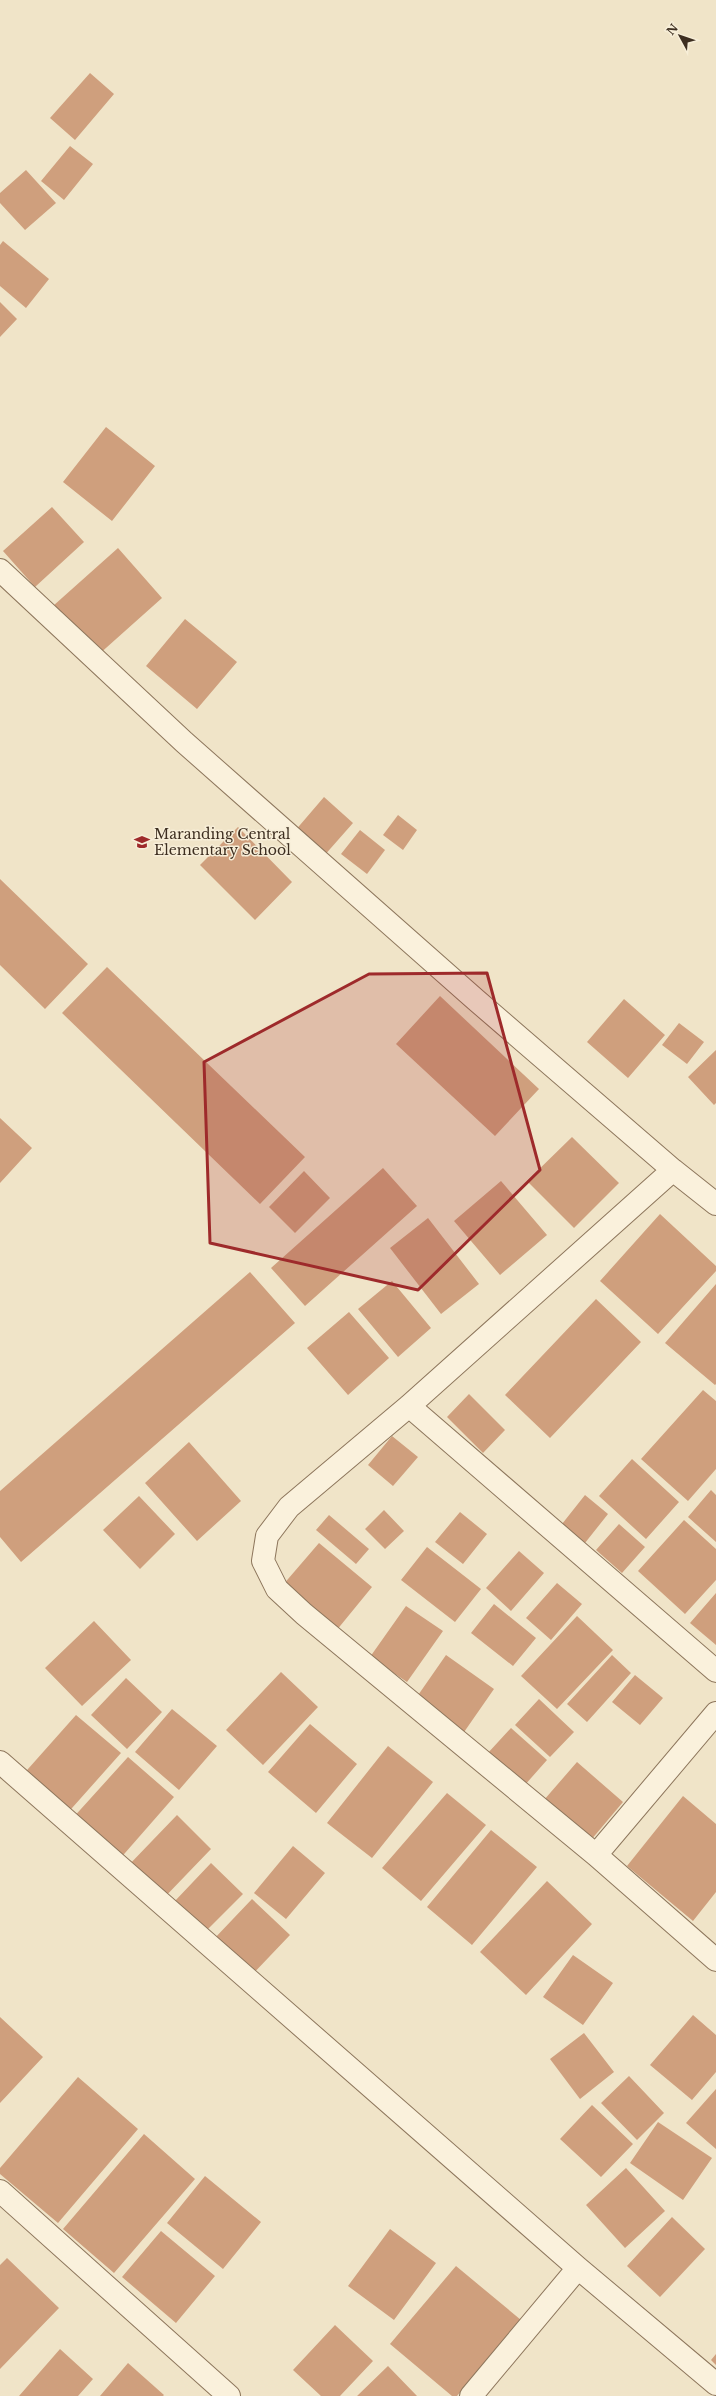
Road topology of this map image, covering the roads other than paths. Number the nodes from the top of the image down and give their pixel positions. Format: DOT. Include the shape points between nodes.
graph roads {
  1 [pos="0,570"];
  2 [pos="673,1170"];
  3 [pos="716,1204"];
  4 [pos="409,1406"];
  5 [pos="716,1671"];
  6 [pos="716,1713"];
  7 [pos="0,1762"];
  8 [pos="596,1855"];
  9 [pos="716,1960"];
  10 [pos="0,2191"];
  11 [pos="578,2268"];
  12 [pos="716,2384"];
  13 [pos="229,2396"];
  14 [pos="471,2396"];
  1 -- 2 [label="street" via="190,748"];
  2 -- 3 [label="street"];
  2 -- 4 [label="street"];
  4 -- 5 [label="street"];
  4 -- 8 [label="street" via="289,1507 267,1536 263,1561 277,1589 304,1614"];
  6 -- 8 [label="street"];
  7 -- 11 [label="street"];
  8 -- 9 [label="street"];
  10 -- 13 [label="street"];
  11 -- 12 [label="street"];
  11 -- 14 [label="street"];
}
